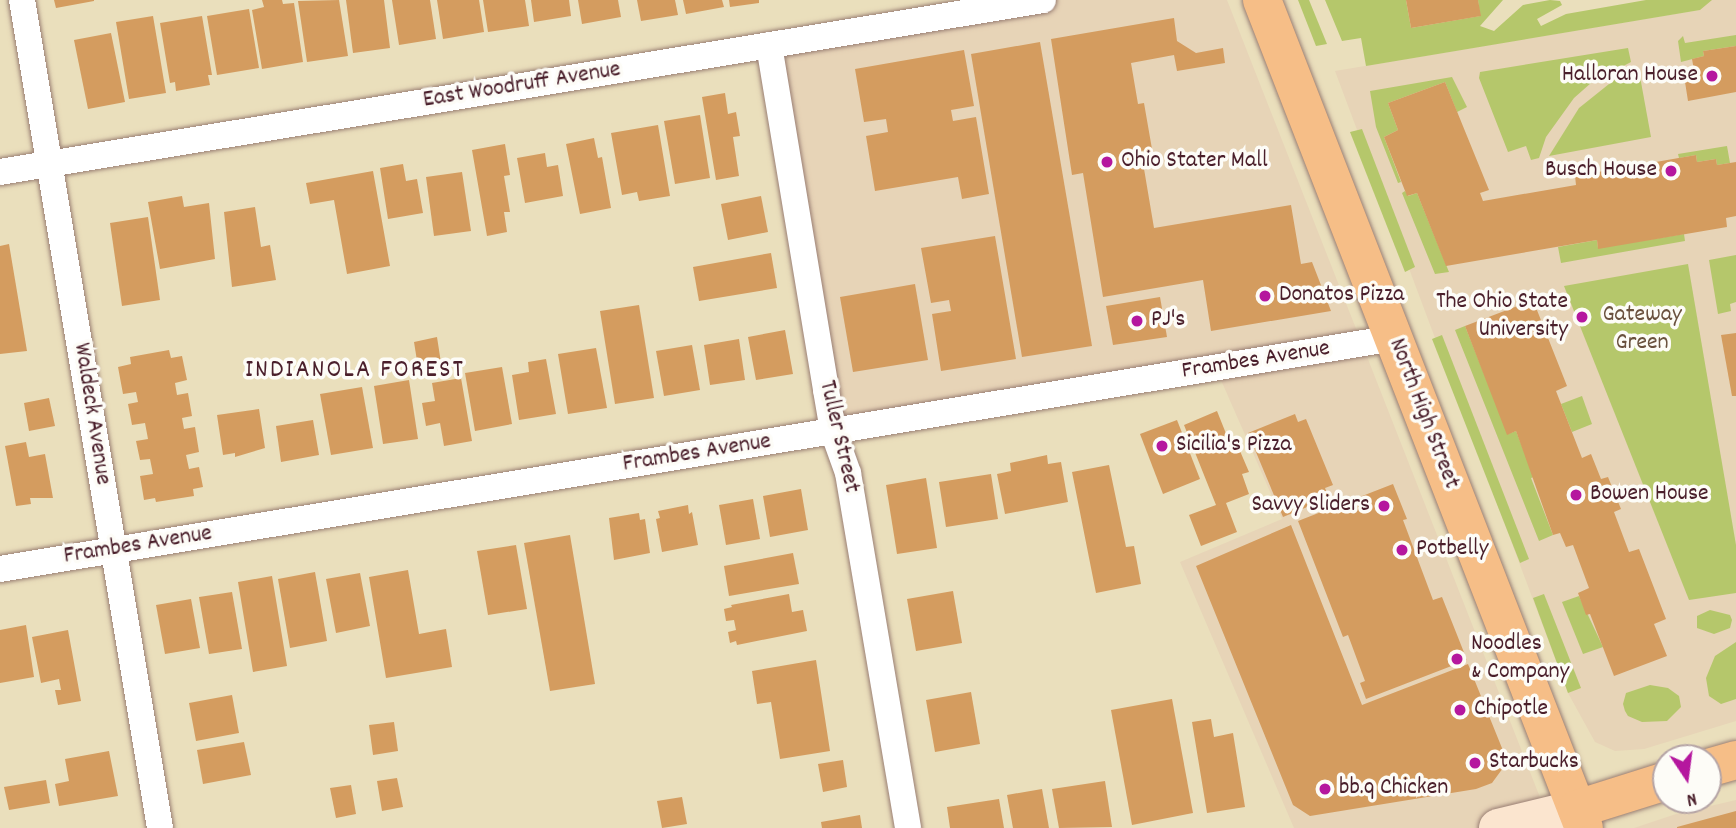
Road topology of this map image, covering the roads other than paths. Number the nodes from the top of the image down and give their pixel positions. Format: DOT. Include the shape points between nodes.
graph roads {
  1 [pos="22,0"];
  2 [pos="1043,0"];
  3 [pos="1262,0"];
  4 [pos="769,45"];
  5 [pos="49,164"];
  6 [pos="0,172"];
  7 [pos="1394,338"];
  8 [pos="833,432"];
  9 [pos="113,551"];
  10 [pos="0,569"];
  11 [pos="1652,787"];
  12 [pos="1580,818"];
  13 [pos="160,828"];
  14 [pos="908,828"];
  15 [pos="1498,828"];
  1 -- 5 [label="street, Waldeck Avenue"];
  2 -- 4 [label="street, East Woodruff Avenue"];
  3 -- 7 [label="main road, North High Street"];
  4 -- 5 [label="street, East Woodruff Avenue"];
  4 -- 8 [label="street, Tuller Street"];
  5 -- 6 [label="street, East Woodruff Avenue"];
  5 -- 9 [label="street, Waldeck Avenue"];
  7 -- 8 [label="street, Frambes Avenue"];
  7 -- 12 [label="main road, North High Street"];
  8 -- 9 [label="street, Frambes Avenue"];
  8 -- 14 [label="street, Tuller Street" via="848,473"];
  9 -- 10 [label="street, Frambes Avenue"];
  9 -- 13 [label="street, Waldeck Avenue"];
  11 -- 12 [label="main road"];
  12 -- 15 [label="street"];
}
